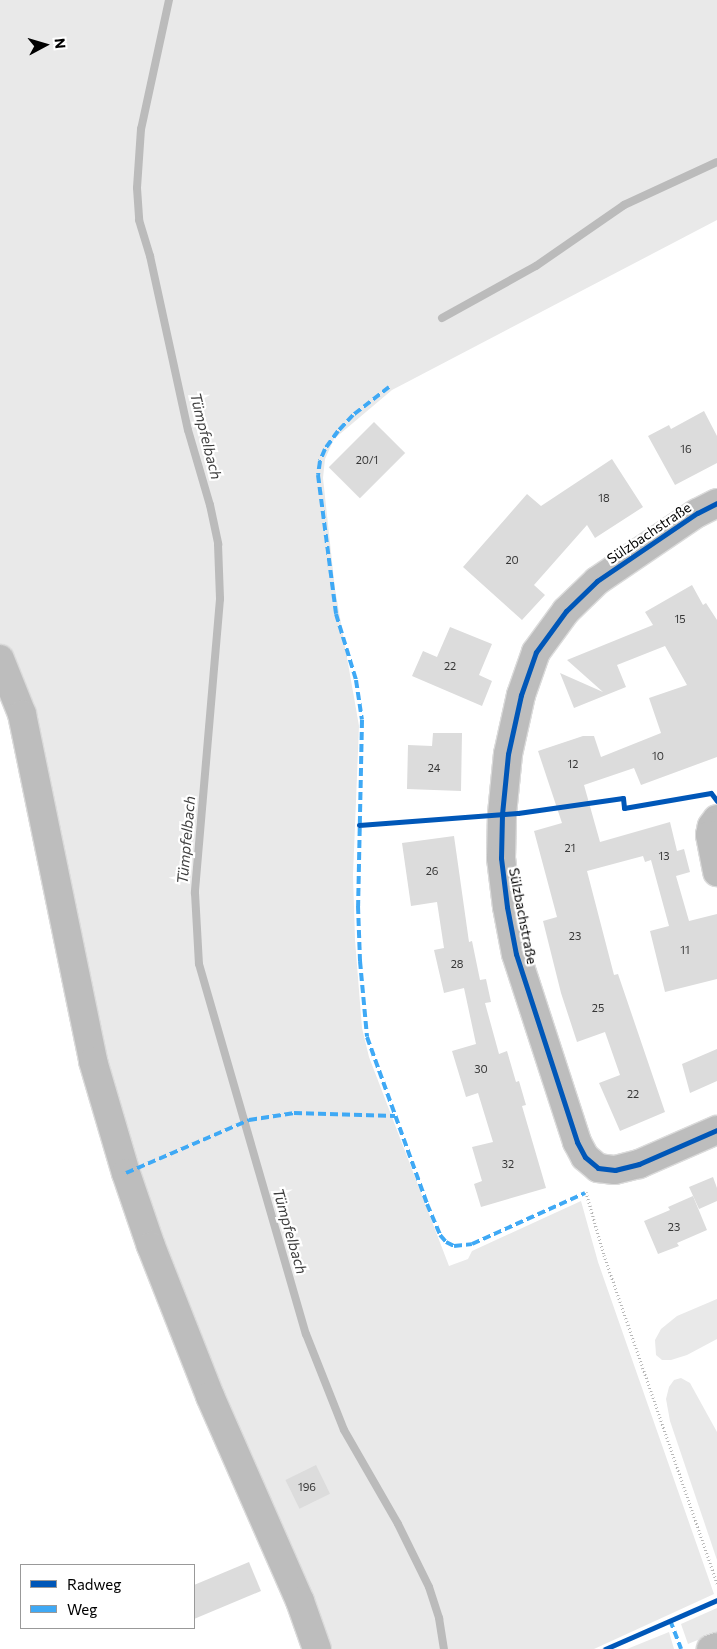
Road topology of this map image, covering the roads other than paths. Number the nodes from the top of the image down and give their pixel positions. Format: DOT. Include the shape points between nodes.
graph roads {
  1 [pos="717,503"];
  2 [pos="0,659"];
  3 [pos="717,819"];
  4 [pos="717,872"];
  5 [pos="717,1130"];
  6 [pos="717,1646"];
  7 [pos="317,1649"];
  8 [pos="711,1649"];
  1 -- 5 [label="street, Sülzbachstraße" via="597,582 566,611 536,652 521,695 508,754 501,858 516,954 577,1142 586,1158 598,1168 615,1170 639,1164"];
  2 -- 7 [label="street" via="22,714 93,1061 126,1173 210,1396 300,1601"];
  3 -- 4 [label="street" via="710,835"];
  6 -- 8 [label="street"];
}
